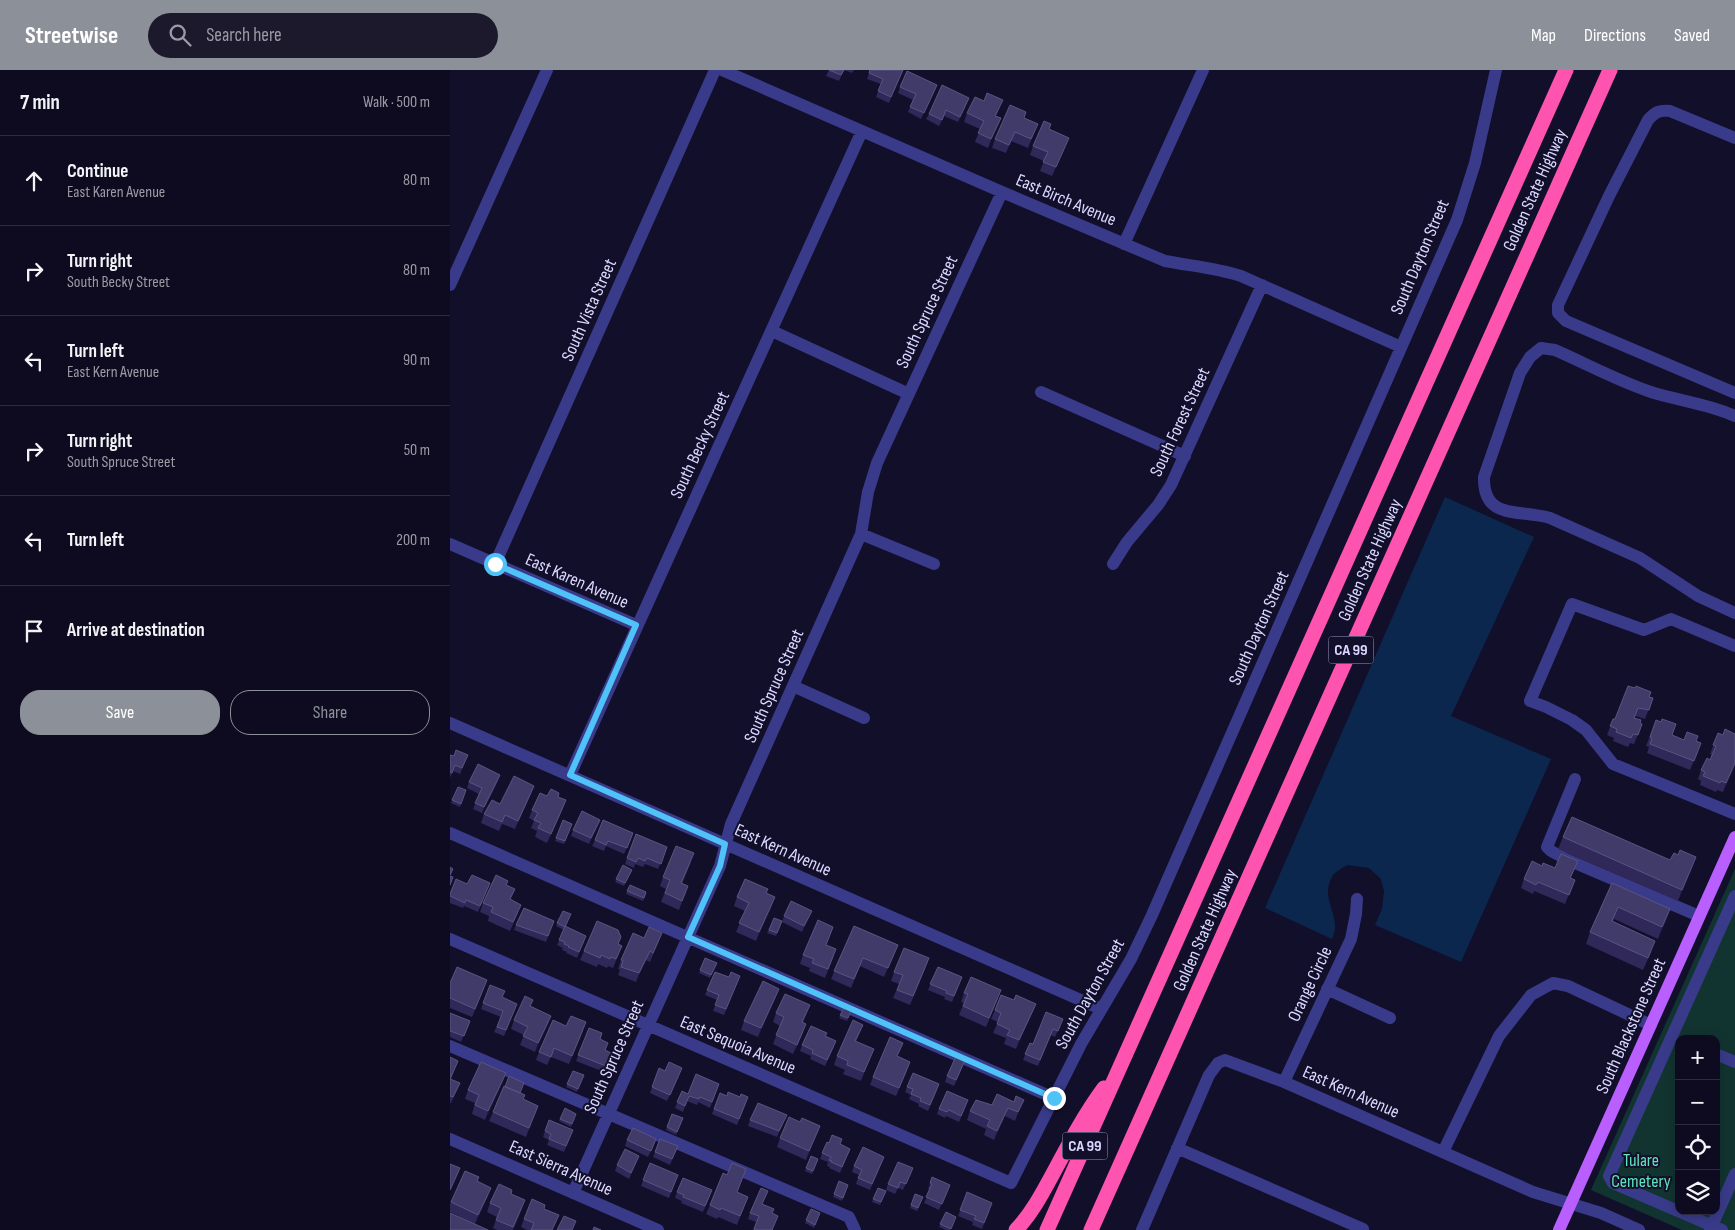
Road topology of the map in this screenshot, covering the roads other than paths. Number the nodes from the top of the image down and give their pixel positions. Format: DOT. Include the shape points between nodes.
graph roads {
  1 [pos="546,70"];
  2 [pos="715,70"];
  3 [pos="722,70"];
  4 [pos="1203,70"];
  5 [pos="1496,70"];
  6 [pos="1566,70"];
  7 [pos="1610,70"];
  8 [pos="862,131"];
  9 [pos="1735,138"];
  10 [pos="1002,192"];
  11 [pos="1124,244"];
  12 [pos="450,285"];
  13 [pos="1262,285"];
  14 [pos="772,331"];
  15 [pos="1401,348"];
  16 [pos="1733,387"];
  17 [pos="1041,392"];
  18 [pos="909,394"];
  19 [pos="1735,416"];
  20 [pos="1185,456"];
  21 [pos="861,534"];
  22 [pos="450,544"];
  23 [pos="495,564"];
  24 [pos="934,564"];
  25 [pos="1113,564"];
  26 [pos="1735,613"];
  27 [pos="636,625"];
  28 [pos="1735,646"];
  29 [pos="792,686"];
  30 [pos="864,718"];
  31 [pos="450,723"];
  32 [pos="570,775"];
  33 [pos="1575,779"];
  34 [pos="1735,814"];
  35 [pos="450,833"];
  36 [pos="1735,837"];
  37 [pos="725,844"];
  38 [pos="1735,896"];
  39 [pos="1357,898"];
  40 [pos="1700,916"];
  41 [pos="688,937"];
  42 [pos="450,939"];
  43 [pos="1327,989"];
  44 [pos="1101,1009"];
  45 [pos="1390,1018"];
  46 [pos="1651,1025"];
  47 [pos="648,1026"];
  48 [pos="1678,1035"];
  49 [pos="1675,1041"];
  50 [pos="450,1046"];
  51 [pos="1720,1056"];
  52 [pos="1122,1062"];
  53 [pos="1735,1062"];
  54 [pos="1284,1082"];
  55 [pos="1054,1098"];
  56 [pos="608,1114"];
  57 [pos="450,1139"];
  58 [pos="1177,1148"];
  59 [pos="1443,1152"];
  60 [pos="1735,1174"];
  61 [pos="1012,1183"];
  62 [pos="573,1192"];
  63 [pos="1570,1204"];
  64 [pos="654,1229"];
  65 [pos="1363,1229"];
  66 [pos="1715,1229"];
  67 [pos="855,1230"];
  68 [pos="1016,1230"];
  69 [pos="1047,1230"];
  70 [pos="1091,1230"];
  71 [pos="1142,1230"];
  72 [pos="1559,1230"];
  73 [pos="1639,1230"];
  1 -- 12 [label="street"];
  2 -- 23 [label="street, South Vista Street"];
  3 -- 8 [label="street, East Birch Avenue"];
  4 -- 11 [label="street"];
  5 -- 15 [label="street, South Dayton Street" via="1476,163 1457,220"];
  6 -- 52 [label="highway, Golden State Highway / CA 99"];
  7 -- 70 [label="highway, Golden State Highway / CA 99"];
  8 -- 10 [label="street, East Birch Avenue"];
  8 -- 14 [label="street, South Becky Street"];
  9 -- 16 [label="street" via="1670,111 1654,112 1609,196 1558,305 1558,313 1566,321"];
  10 -- 11 [label="street, East Birch Avenue"];
  10 -- 18 [label="street, South Spruce Street"];
  11 -- 13 [label="street, East Birch Avenue" via="1165,260 1220,270"];
  13 -- 15 [label="street, East Birch Avenue"];
  13 -- 20 [label="street, South Forest Street"];
  14 -- 18 [label="street"];
  14 -- 27 [label="street, South Becky Street"];
  15 -- 44 [label="street, South Dayton Street" via="1152,915"];
  17 -- 20 [label="street"];
  18 -- 21 [label="street, South Spruce Street" via="877,464 868,492"];
  19 -- 26 [label="street" via="1697,402 1654,393 1555,350 1540,348 1520,373 1484,477 1484,492 1494,506 1507,513 1550,518 1640,558 1698,596"];
  20 -- 25 [label="street, South Forest Street" via="1158,505 1131,536"];
  21 -- 24 [label="street"];
  21 -- 29 [label="street, South Spruce Street"];
  22 -- 23 [label="street, East Karen Avenue"];
  23 -- 27 [label="street, East Karen Avenue"];
  27 -- 32 [label="street, South Becky Street"];
  28 -- 34 [label="street" via="1671,619 1644,630 1572,604 1530,701 1586,730 1613,764"];
  29 -- 30 [label="street"];
  29 -- 37 [label="street, South Spruce Street"];
  31 -- 32 [label="street, East Kern Avenue"];
  32 -- 37 [label="street, East Kern Avenue"];
  33 -- 40 [label="street" via="1547,847 1568,860"];
  35 -- 41 [label="street"];
  36 -- 40 [label="main road, South Blackstone Street"];
  37 -- 41 [label="street, South Spruce Street" via="720,866"];
  37 -- 44 [label="street, East Kern Avenue"];
  38 -- 48 [label="street"];
  39 -- 43 [label="street, Orange Circle" via="1351,939"];
  40 -- 46 [label="main road, South Blackstone Street"];
  41 -- 47 [label="street, South Spruce Street"];
  41 -- 55 [label="street"];
  42 -- 47 [label="street, East Sequoia Avenue"];
  43 -- 45 [label="street"];
  43 -- 54 [label="street, Orange Circle"];
  44 -- 55 [label="street, South Dayton Street"];
  46 -- 59 [label="street" via="1568,986 1553,983 1531,995 1499,1036"];
  46 -- 63 [label="main road, South Blackstone Street"];
  47 -- 56 [label="street, South Spruce Street"];
  47 -- 61 [label="street, East Sequoia Avenue"];
  49 -- 66 [label="street" via="1609,1176 1613,1183"];
  50 -- 56 [label="street"];
  51 -- 53 [label="street"];
  52 -- 68 [label="highway" via="1086,1113 1039,1200"];
  52 -- 69 [label="highway, Golden State Highway / CA 99"];
  54 -- 58 [label="street, East Kern Avenue" via="1231,1061 1218,1062 1209,1075"];
  54 -- 59 [label="street, East Kern Avenue"];
  55 -- 61 [label="street, South Dayton Street"];
  56 -- 62 [label="street, South Spruce Street"];
  56 -- 67 [label="street" via="849,1217"];
  57 -- 62 [label="street, East Sierra Avenue"];
  58 -- 65 [label="street"];
  58 -- 71 [label="street, East Kern Avenue"];
  59 -- 63 [label="street, East Kern Avenue" via="1532,1192"];
  60 -- 66 [label="street"];
  62 -- 64 [label="street, East Sierra Avenue"];
  63 -- 72 [label="main road, South Blackstone Street"];
  63 -- 73 [label="street, East Kern Avenue" via="1601,1213"];
}
